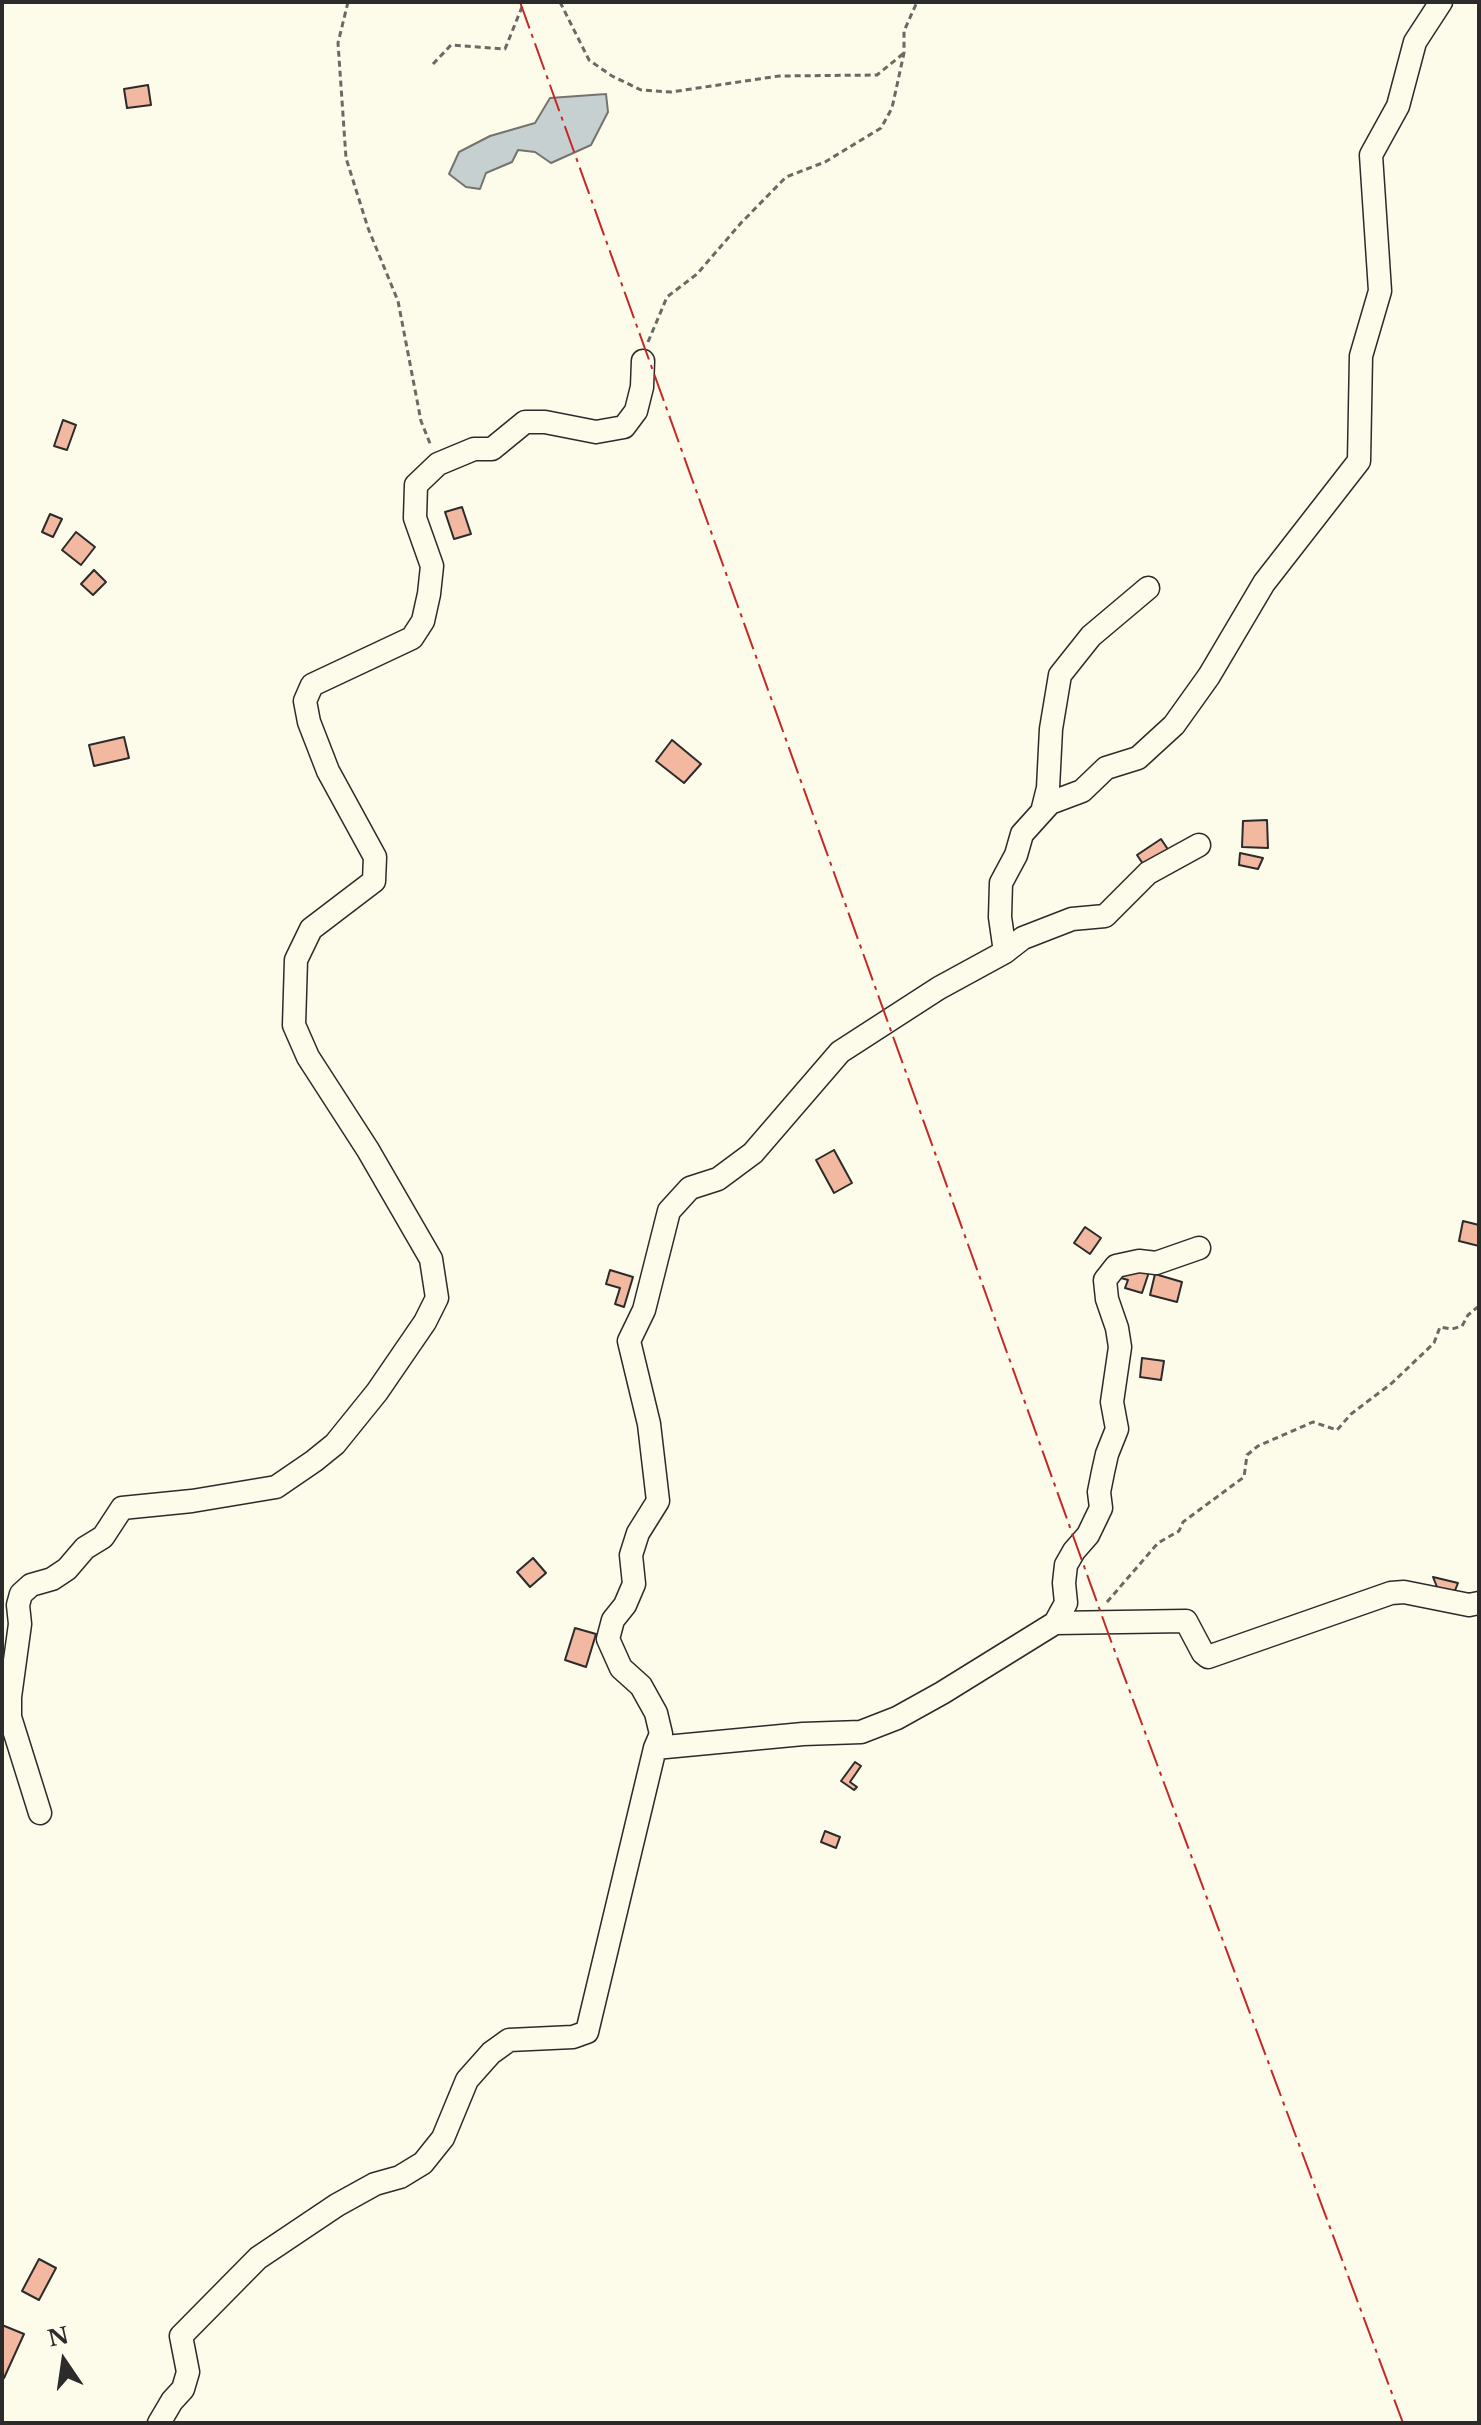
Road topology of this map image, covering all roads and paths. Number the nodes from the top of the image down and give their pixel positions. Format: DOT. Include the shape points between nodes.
graph roads {
  1 [pos="348,2"];
  2 [pos="524,2"];
  3 [pos="560,2"];
  4 [pos="917,2"];
  5 [pos="1441,2"];
  6 [pos="904,53"];
  7 [pos="433,64"];
  8 [pos="643,361"];
  9 [pos="438,464"];
  10 [pos="1148,588"];
  11 [pos="1043,808"];
  12 [pos="1199,845"];
  13 [pos="1005,952"];
  14 [pos="1199,1248"];
  15 [pos="1479,1306"];
  16 [pos="1479,1603"];
  17 [pos="1096,1622"];
  18 [pos="1055,1623"];
  19 [pos="8,1686"];
  20 [pos="655,1748"];
  21 [pos="40,1813"];
  22 [pos="159,2423"];
  1 -- 9 [label="path" via="338,43 346,158 398,301 421,421"];
  2 -- 7 [label="path" via="505,49 451,45"];
  3 -- 6 [label="path" via="589,60 641,90 671,92 779,76 877,75"];
  4 -- 6 [label="path" via="904,31"];
  5 -- 11 [label="street" via="1415,42 1398,106 1371,155 1380,291 1361,356 1359,461 1264,583 1174,725 1138,758 1106,768 1082,791"];
  6 -- 8 [label="path" via="892,108 881,128 825,162 786,177 697,274 667,297"];
  8 -- 9 [label="street" via="636,411 624,427 596,432 525,422 492,449 474,449"];
  9 -- 19 [label="street" via="416,485 415,518 432,566 423,621 412,638 312,685 305,701 328,771 375,857 374,881 311,929 296,960 294,1025 308,1057 431,1259 437,1298 377,1392 335,1444 314,1461 276,1487 122,1508 103,1537 67,1569 21,1594"];
  10 -- 11 [label="street" via="1091,636 1060,675"];
  11 -- 13 [label="street" via="1022,834 1001,883"];
  12 -- 13 [label="street" via="1148,873 1105,916 1053,925"];
  13 -- 20 [label="street" via="840,1052 753,1153 718,1179 690,1188 669,1211 644,1310 629,1341 649,1424 658,1501 638,1533 631,1555 634,1584 608,1639 621,1668 641,1686 656,1713 661,1734"];
  14 -- 18 [label="street" via="1156,1263 1116,1266 1105,1280 1120,1347 1112,1402 1117,1429 1103,1472 1101,1508 1066,1565 1066,1603"];
  15 -- 17 [label="path" via="1462,1326 1440,1327 1434,1343 1337,1430 1313,1422 1247,1455 1244,1477 1145,1555 1096,1615"];
  16 -- 17 [label="street" via="1391,1593 1208,1657 1186,1621"];
  17 -- 18 [label="street"];
  18 -- 20 [label="street" via="942,1693 861,1732"];
  19 -- 21 [label="street" via="10,1717"];
  20 -- 22 [label="street" via="587,2032 509,2040 467,2080 443,2138 423,2163 337,2205 258,2258 181,2336 188,2372 183,2389"];
}
